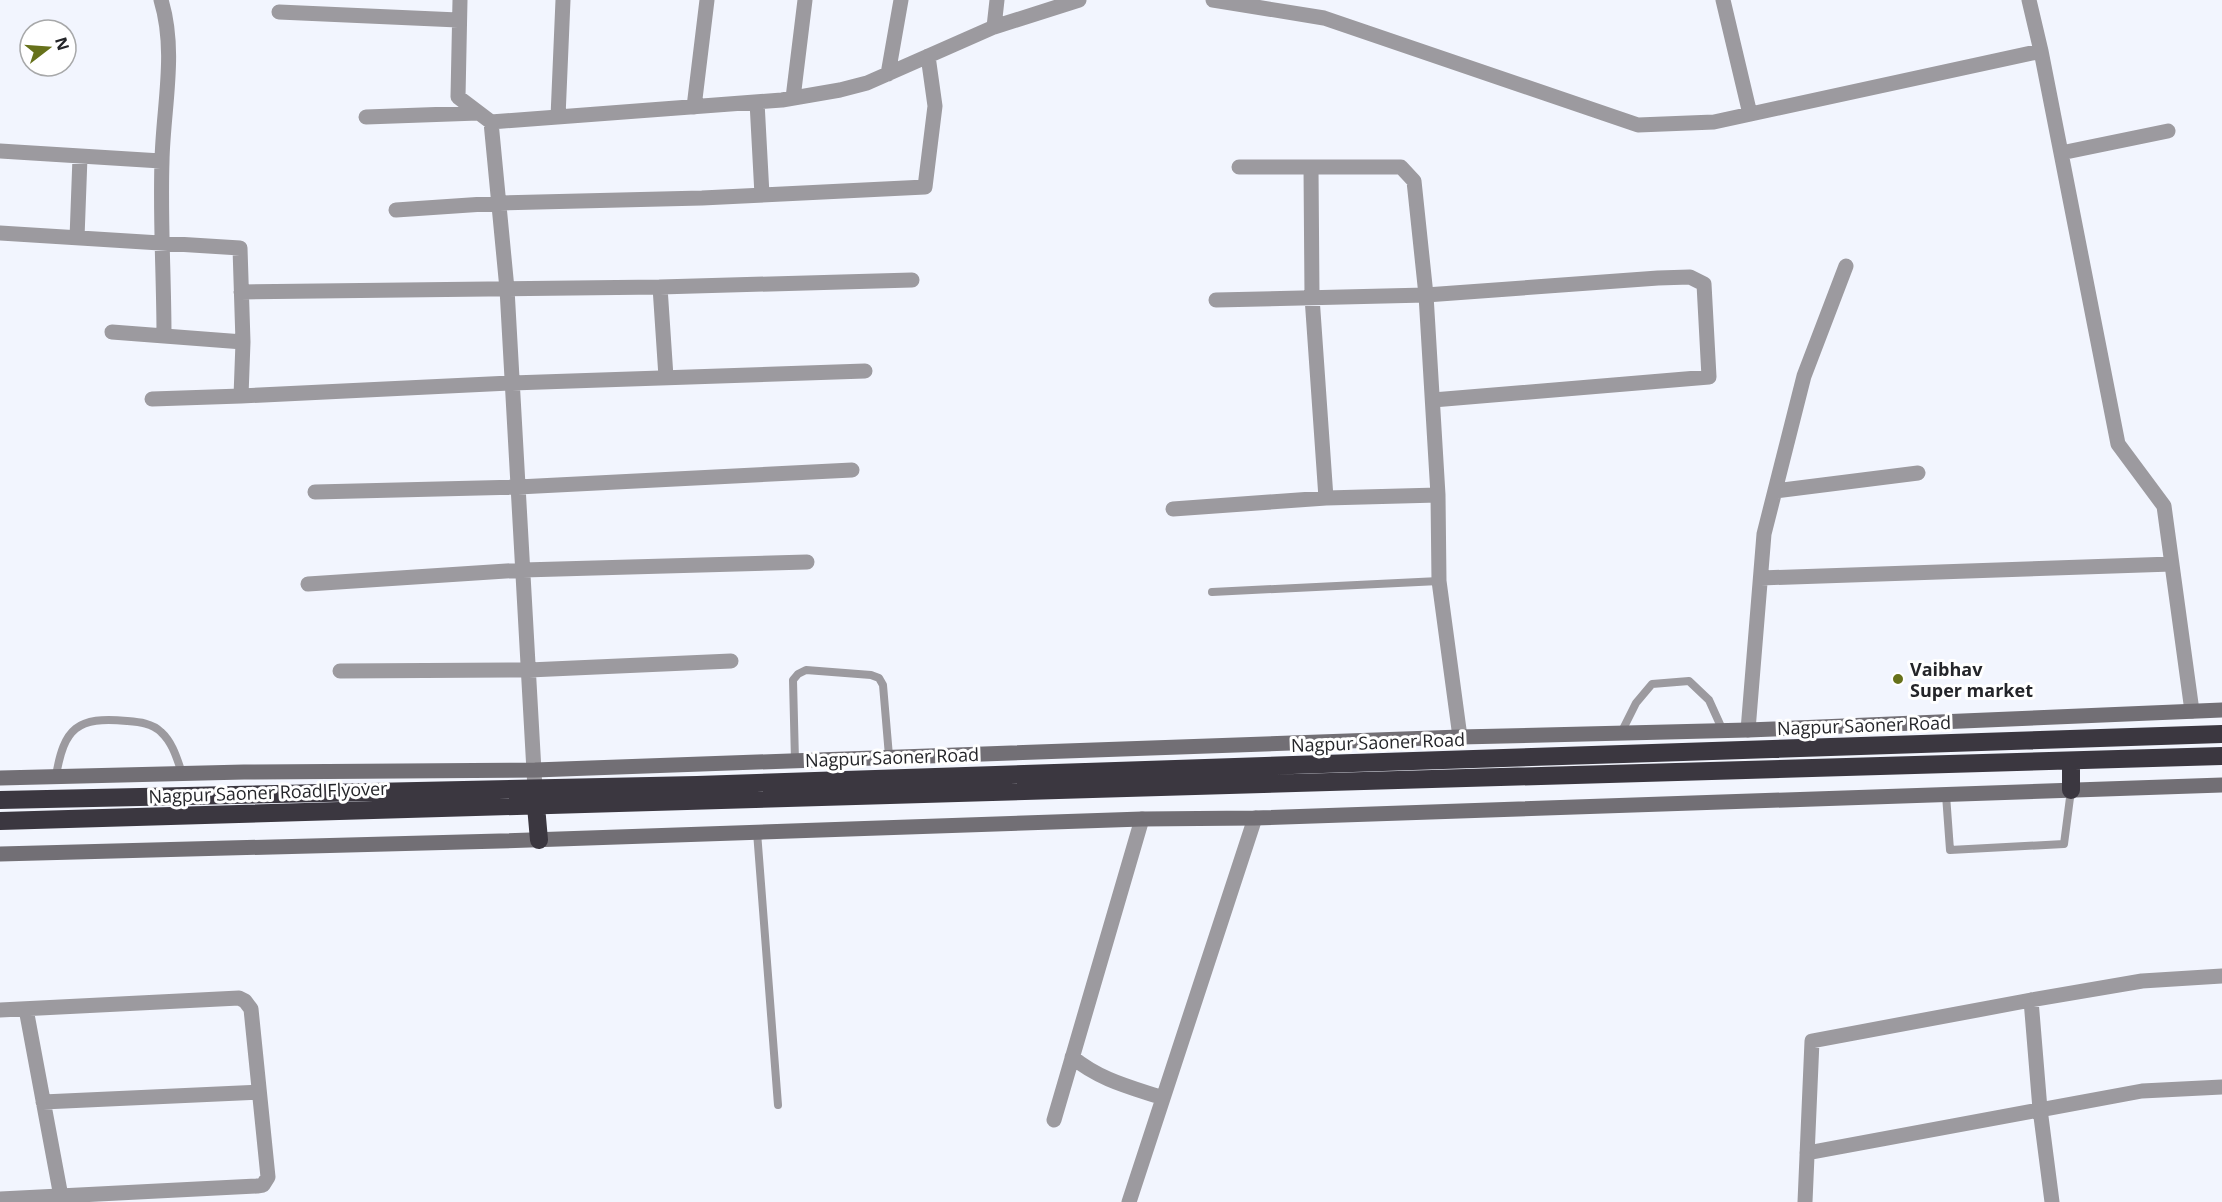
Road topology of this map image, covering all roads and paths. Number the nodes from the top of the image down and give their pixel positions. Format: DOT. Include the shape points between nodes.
graph roads {
  1 [pos="161,0"];
  2 [pos="459,0"];
  3 [pos="563,0"];
  4 [pos="707,0"];
  5 [pos="805,0"];
  6 [pos="901,0"];
  7 [pos="997,0"];
  8 [pos="1079,0"];
  9 [pos="1213,0"];
  10 [pos="1723,0"];
  11 [pos="2029,0"];
  12 [pos="279,12"];
  13 [pos="458,20"];
  14 [pos="994,27"];
  15 [pos="2041,51"];
  16 [pos="928,56"];
  17 [pos="888,74"];
  18 [pos="793,98"];
  19 [pos="758,102"];
  20 [pos="694,107"];
  21 [pos="1750,114"];
  22 [pos="366,117"];
  23 [pos="558,117"];
  24 [pos="484,118"];
  25 [pos="2168,131"];
  26 [pos="0,150"];
  27 [pos="2061,153"];
  28 [pos="80,157"];
  29 [pos="162,161"];
  30 [pos="1239,167"];
  31 [pos="1311,167"];
  32 [pos="762,195"];
  33 [pos="499,203"];
  34 [pos="396,210"];
  35 [pos="0,233"];
  36 [pos="77,238"];
  37 [pos="164,243"];
  38 [pos="1846,266"];
  39 [pos="912,280"];
  40 [pos="660,286"];
  41 [pos="507,289"];
  42 [pos="241,292"];
  43 [pos="1426,295"];
  44 [pos="1312,297"];
  45 [pos="1216,300"];
  46 [pos="112,332"];
  47 [pos="164,336"];
  48 [pos="243,342"];
  49 [pos="865,371"];
  50 [pos="666,377"];
  51 [pos="512,383"];
  52 [pos="241,396"];
  53 [pos="152,399"];
  54 [pos="1433,400"];
  55 [pos="852,470"];
  56 [pos="1918,473"];
  57 [pos="518,487"];
  58 [pos="1775,491"];
  59 [pos="315,492"];
  60 [pos="1438,495"];
  61 [pos="1326,498"];
  62 [pos="1173,509"];
  63 [pos="807,562"];
  64 [pos="2172,564"];
  65 [pos="523,570"];
  66 [pos="1761,578"];
  67 [pos="1439,581"];
  68 [pos="308,584"];
  69 [pos="1212,592"];
  70 [pos="731,661"];
  71 [pos="529,670"];
  72 [pos="340,671"];
  73 [pos="2222,710"];
  74 [pos="2192,711"];
  75 [pos="1723,730"];
  76 [pos="1748,730"];
  77 [pos="1621,733"];
  78 [pos="2222,734"];
  79 [pos="1460,737"];
  80 [pos="889,756"];
  81 [pos="2222,756"];
  82 [pos="795,760"];
  83 [pos="2071,761"];
  84 [pos="534,770"];
  85 [pos="182,773"];
  86 [pos="56,776"];
  87 [pos="0,778"];
  88 [pos="2222,785"];
  89 [pos="2071,790"];
  90 [pos="1946,795"];
  91 [pos="536,797"];
  92 [pos="499,798"];
  93 [pos="0,800"];
  94 [pos="1255,818"];
  95 [pos="1142,819"];
  96 [pos="0,821"];
  97 [pos="757,832"];
  98 [pos="539,840"];
  99 [pos="0,854"];
  100 [pos="2222,976"];
  101 [pos="2031,1000"];
  102 [pos="26,1009"];
  103 [pos="0,1010"];
  104 [pos="1072,1057"];
  105 [pos="2222,1087"];
  106 [pos="259,1092"];
  107 [pos="1163,1098"];
  108 [pos="43,1102"];
  109 [pos="778,1105"];
  110 [pos="2040,1109"];
  111 [pos="1054,1120"];
  112 [pos="1807,1153"];
  113 [pos="0,1199"];
  114 [pos="61,1199"];
  115 [pos="1129,1202"];
  116 [pos="1804,1202"];
  117 [pos="2052,1202"];
  1 -- 29 [label="street" via="169,62"];
  2 -- 13 [label="street"];
  3 -- 23 [label="street"];
  4 -- 20 [label="street"];
  5 -- 18 [label="street"];
  6 -- 17 [label="street"];
  7 -- 14 [label="street"];
  8 -- 14 [label="street"];
  9 -- 21 [label="street" via="1324,18 1638,125 1713,122"];
  10 -- 21 [label="street"];
  11 -- 15 [label="street"];
  12 -- 13 [label="street"];
  13 -- 24 [label="street" via="458,97"];
  14 -- 16 [label="street"];
  15 -- 21 [label="street"];
  15 -- 27 [label="street"];
  16 -- 17 [label="street"];
  16 -- 32 [label="street" via="935,106 925,187"];
  17 -- 18 [label="street" via="867,84"];
  18 -- 19 [label="street"];
  19 -- 20 [label="street"];
  19 -- 32 [label="street"];
  20 -- 23 [label="street"];
  22 -- 24 [label="street"];
  23 -- 24 [label="street"];
  24 -- 33 [label="street"];
  25 -- 27 [label="street"];
  26 -- 28 [label="street"];
  27 -- 64 [label="street" via="2118,444 2164,506"];
  28 -- 29 [label="street"];
  28 -- 36 [label="street"];
  29 -- 37 [label="street"];
  30 -- 31 [label="street"];
  31 -- 43 [label="street" via="1401,167 1414,181"];
  31 -- 44 [label="street"];
  32 -- 33 [label="street"];
  33 -- 34 [label="street"];
  33 -- 41 [label="street"];
  35 -- 36 [label="street"];
  36 -- 37 [label="street"];
  37 -- 42 [label="street" via="240,248"];
  37 -- 47 [label="street"];
  38 -- 58 [label="street" via="1804,376"];
  39 -- 40 [label="street"];
  40 -- 41 [label="street"];
  40 -- 50 [label="street"];
  41 -- 42 [label="street"];
  41 -- 51 [label="street"];
  42 -- 48 [label="street"];
  43 -- 44 [label="street"];
  43 -- 54 [label="street"];
  43 -- 54 [label="street" via="1658,278 1690,277 1704,284 1709,377"];
  44 -- 45 [label="street"];
  44 -- 61 [label="street"];
  46 -- 47 [label="street"];
  47 -- 48 [label="street"];
  48 -- 52 [label="street"];
  49 -- 50 [label="street"];
  50 -- 51 [label="street"];
  51 -- 52 [label="street"];
  51 -- 57 [label="street"];
  52 -- 53 [label="street"];
  54 -- 60 [label="street"];
  55 -- 57 [label="street"];
  56 -- 58 [label="street"];
  57 -- 59 [label="street"];
  57 -- 65 [label="street"];
  58 -- 66 [label="street" via="1764,534"];
  60 -- 61 [label="street"];
  60 -- 67 [label="street"];
  61 -- 62 [label="street"];
  63 -- 65 [label="street"];
  64 -- 66 [label="street"];
  64 -- 74 [label="street"];
  65 -- 68 [label="street"];
  65 -- 71 [label="street"];
  66 -- 76 [label="street"];
  67 -- 69 [label="lane"];
  67 -- 79 [label="street"];
  70 -- 71 [label="street"];
  71 -- 72 [label="street"];
  71 -- 84 [label="street"];
  73 -- 74 [label="street"];
  74 -- 76 [label="street"];
  75 -- 76 [label="street"];
  75 -- 77 [label="street"];
  75 -- 77 [label="lane" via="1709,700 1689,681 1652,684 1636,703"];
  77 -- 79 [label="street"];
  78 -- 91 [label="highway, Nagpur Saoner Road" via="697,785"];
  79 -- 80 [label="street"];
  80 -- 82 [label="street"];
  80 -- 82 [label="lane" via="883,685 879,678 806,670 793,680"];
  81 -- 83 [label="highway"];
  82 -- 84 [label="street"];
  83 -- 89 [label="highway"];
  83 -- 91 [label="highway"];
  84 -- 85 [label="street"];
  84 -- 91 [label="street"];
  85 -- 86 [label="street"];
  85 -- 86 [label="lane" via="172,747 160,731 145,723 107,719 75,728 60,751"];
  86 -- 87 [label="street"];
  88 -- 89 [label="street"];
  89 -- 90 [label="street"];
  89 -- 90 [label="lane" via="2064,843 1950,850"];
  90 -- 94 [label="street"];
  91 -- 92 [label="highway, Nagpur Saoner Road Flyover"];
  91 -- 98 [label="highway"];
  92 -- 93 [label="highway, Nagpur Saoner Road Flyover"];
  92 -- 96 [label="highway, Nagpur Saoner Road Flyover"];
  94 -- 95 [label="street"];
  94 -- 107 [label="street"];
  95 -- 97 [label="street"];
  95 -- 104 [label="street"];
  97 -- 98 [label="street"];
  97 -- 109 [label="lane"];
  98 -- 99 [label="street"];
  100 -- 101 [label="street" via="2142,981"];
  101 -- 110 [label="street"];
  101 -- 112 [label="street" via="1812,1041"];
  102 -- 103 [label="street"];
  102 -- 106 [label="street" via="238,998 251,1009"];
  102 -- 108 [label="street"];
  104 -- 107 [label="street" via="1105,1079"];
  104 -- 111 [label="street"];
  105 -- 110 [label="street" via="2142,1091"];
  106 -- 108 [label="street"];
  106 -- 114 [label="street" via="268,1177 262,1185"];
  107 -- 115 [label="street"];
  108 -- 114 [label="street"];
  110 -- 112 [label="street"];
  110 -- 117 [label="street"];
  112 -- 116 [label="street"];
  113 -- 114 [label="street"];
}
